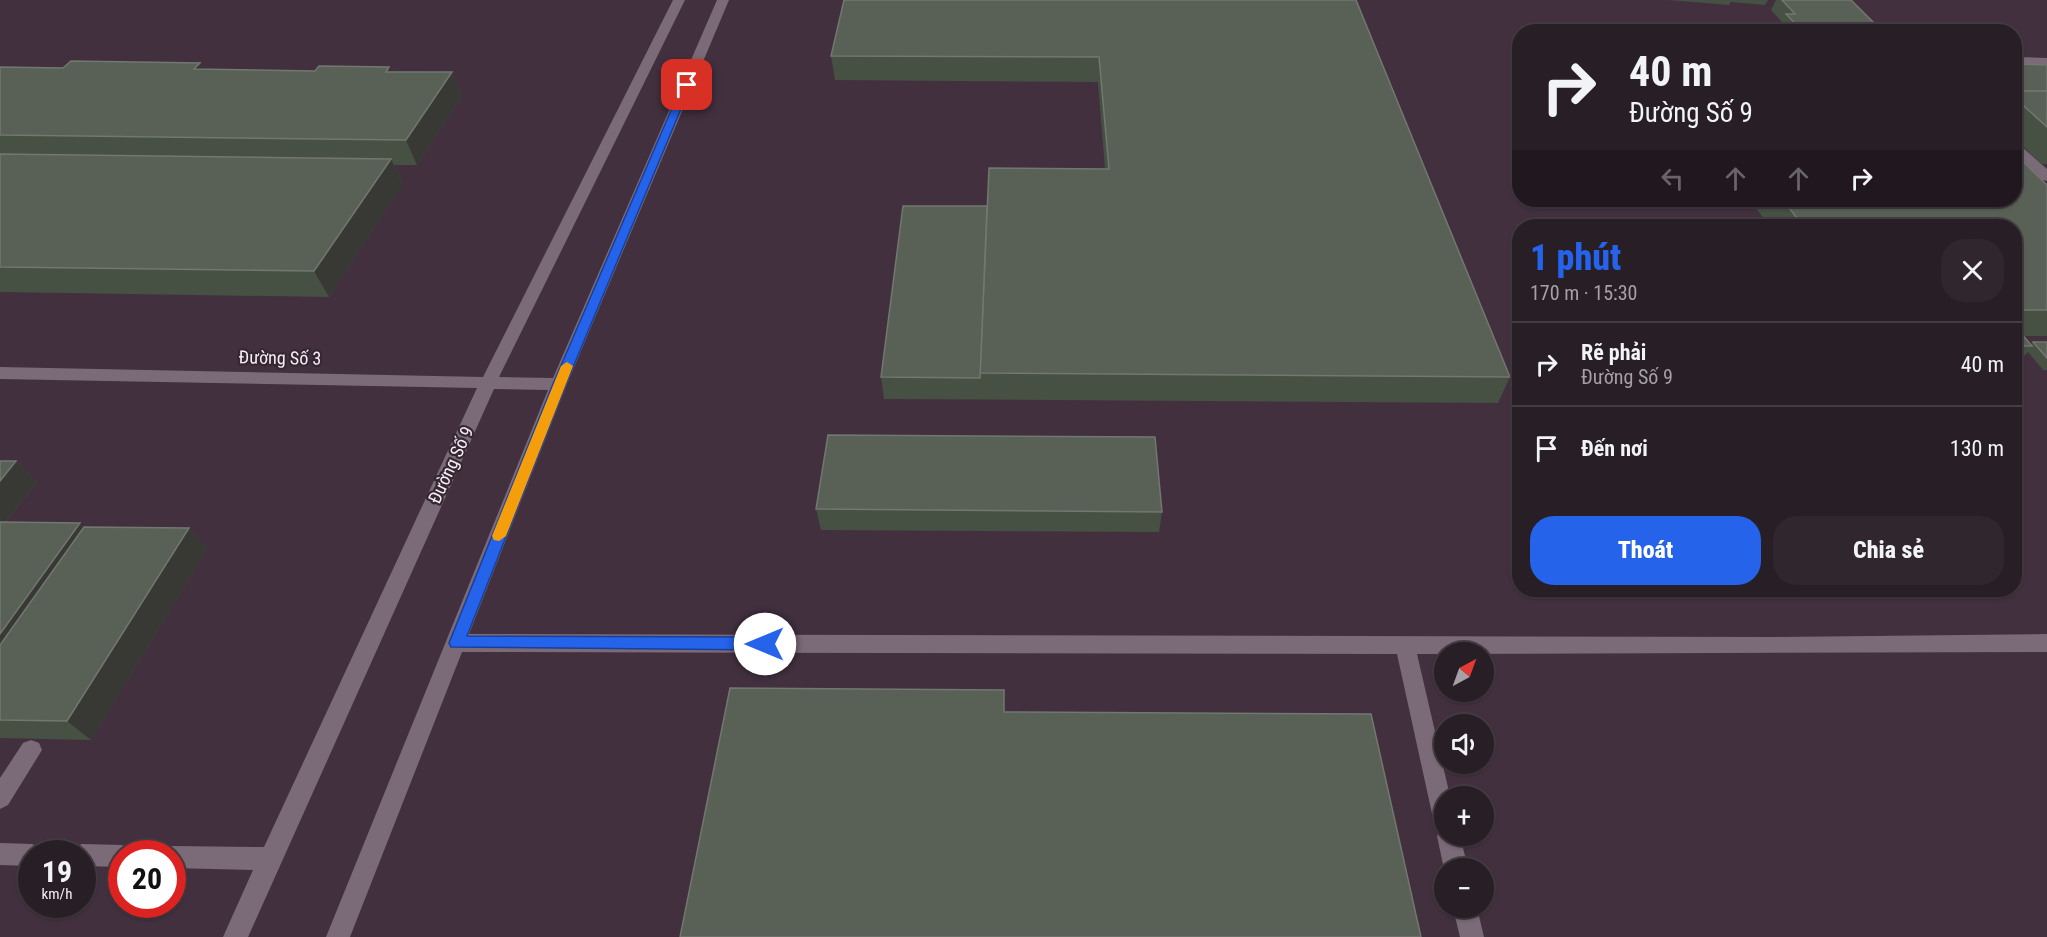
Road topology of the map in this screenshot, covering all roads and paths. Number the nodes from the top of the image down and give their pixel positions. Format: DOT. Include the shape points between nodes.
graph roads {
  1 [pos="679,0"];
  2 [pos="723,0"];
  3 [pos="2022,61"];
  4 [pos="2047,62"];
  5 [pos="2022,152"];
  6 [pos="2047,177"];
  7 [pos="0,373"];
  8 [pos="489,381"];
  9 [pos="560,384"];
  10 [pos="456,643"];
  11 [pos="2047,643"];
  12 [pos="1405,645"];
  13 [pos="31,750"];
  14 [pos="1437,786"];
  15 [pos="0,798"];
  16 [pos="0,854"];
  17 [pos="18,855"];
  18 [pos="186,857"];
  19 [pos="271,859"];
  20 [pos="1467,918"];
  21 [pos="235,937"];
  22 [pos="338,937"];
  23 [pos="1472,937"];
  1 -- 8 [label="street, Đường Số 9"];
  2 -- 9 [label="street"];
  3 -- 4 [label="street"];
  5 -- 6 [label="street"];
  7 -- 8 [label="street, Đường Số 3"];
  8 -- 9 [label="street, Đường Số 3"];
  8 -- 19 [label="street, Đường Số 9"];
  9 -- 10 [label="street"];
  10 -- 12 [label="street"];
  10 -- 22 [label="street"];
  11 -- 12 [label="street"];
  12 -- 14 [label="street"];
  13 -- 15 [label="street"];
  16 -- 17 [label="street"];
  18 -- 19 [label="street"];
  19 -- 21 [label="street, Đường Số 9"];
  20 -- 23 [label="street"];
}
